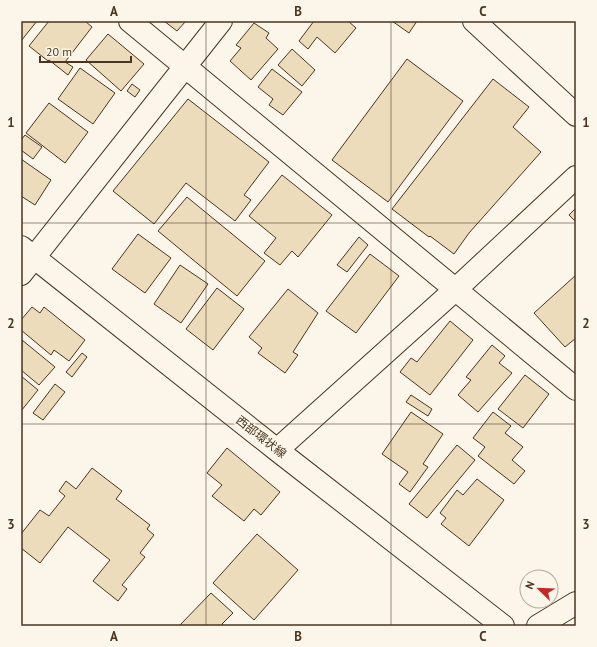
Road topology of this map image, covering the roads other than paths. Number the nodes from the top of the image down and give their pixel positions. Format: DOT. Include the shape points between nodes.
graph roads {
  1 [pos="130,21"];
  2 [pos="221,21"];
  3 [pos="474,21"];
  4 [pos="185,66"];
  5 [pos="576,115"];
  6 [pos="576,177"];
  7 [pos="28,252"];
  8 [pos="21,274"];
  9 [pos="456,289"];
  10 [pos="576,389"];
  11 [pos="277,450"];
  12 [pos="576,603"];
  13 [pos="503,626"];
  14 [pos="538,626"];
  1 -- 4 [label="street"];
  2 -- 4 [label="street"];
  3 -- 5 [label="street"];
  4 -- 7 [label="street"];
  4 -- 9 [label="street"];
  6 -- 9 [label="street"];
  7 -- 8 [label="street"];
  7 -- 11 [label="street, 西部環状線"];
  9 -- 10 [label="street"];
  9 -- 11 [label="street"];
  11 -- 13 [label="street, 西部環状線"];
  12 -- 14 [label="street"];
}
